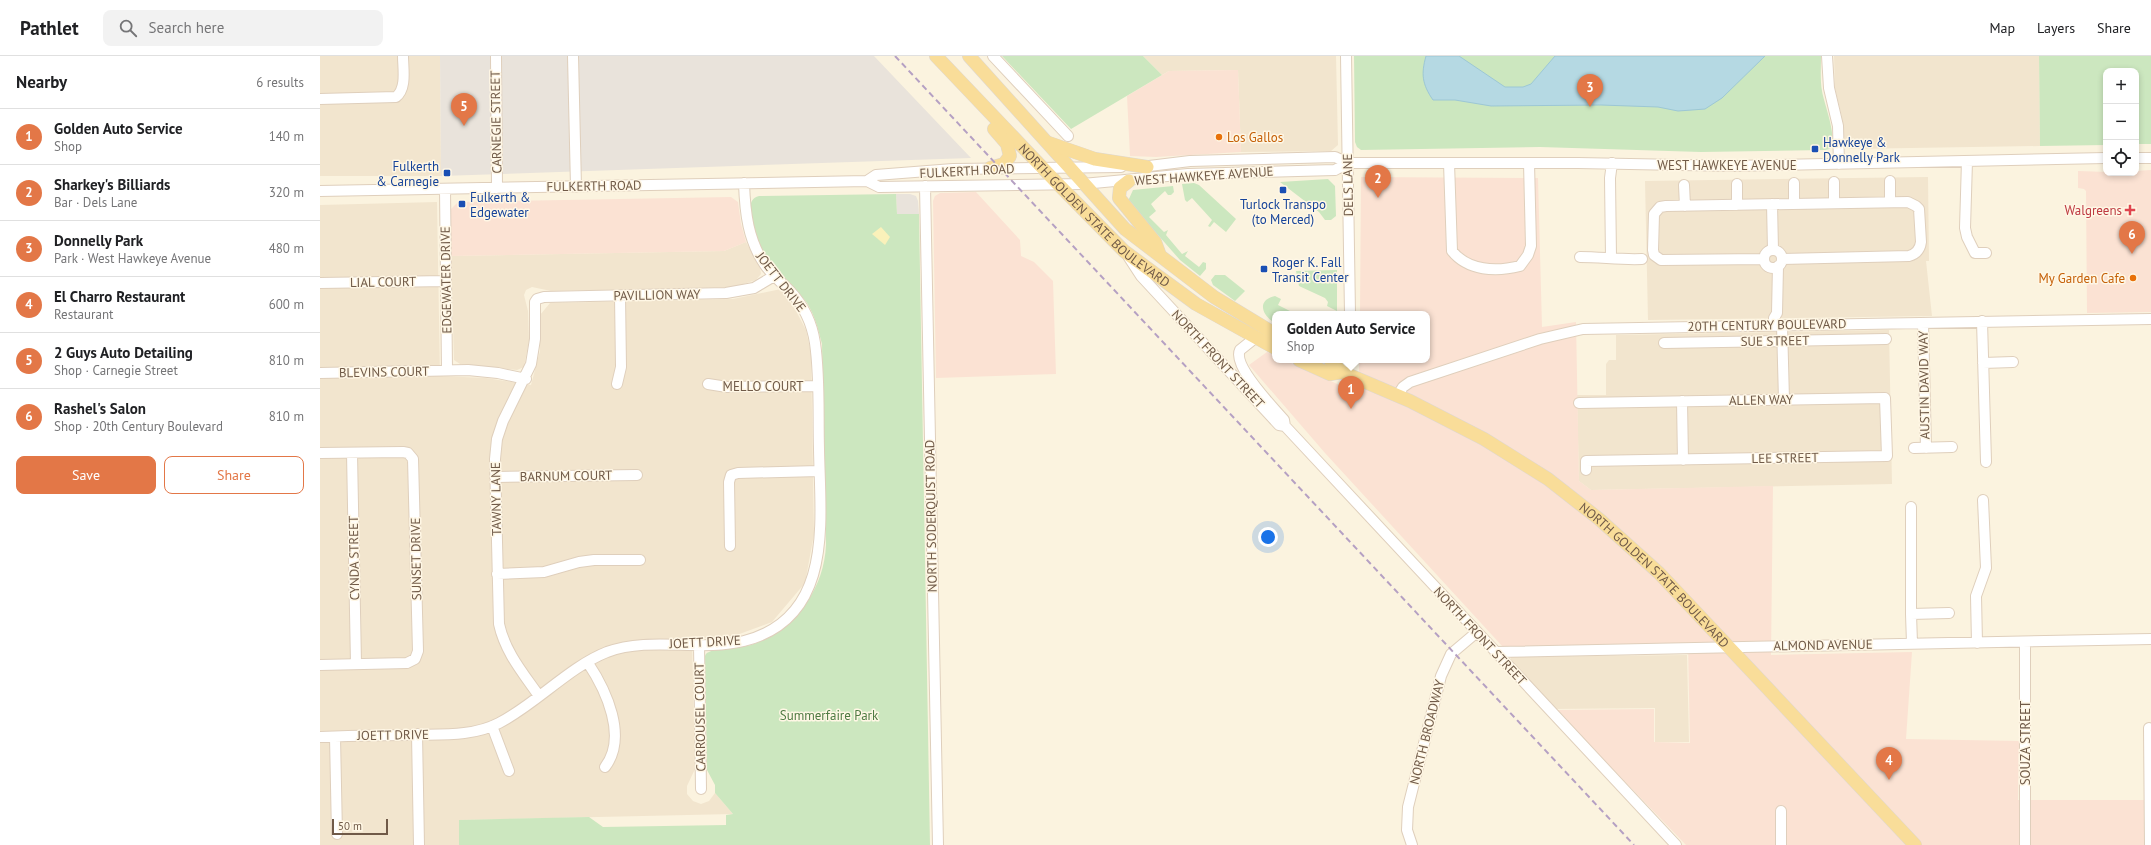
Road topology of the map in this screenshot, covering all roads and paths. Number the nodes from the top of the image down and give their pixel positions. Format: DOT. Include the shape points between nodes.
graph roads {
  1 [pos="402,56"];
  2 [pos="496,56"];
  3 [pos="573,56"];
  4 [pos="935,56"];
  5 [pos="969,56"];
  6 [pos="993,56"];
  7 [pos="1346,56"];
  8 [pos="1827,56"];
  9 [pos="320,99"];
  10 [pos="1068,136"];
  11 [pos="1048,143"];
  12 [pos="2103,158"];
  13 [pos="2139,158"];
  14 [pos="2151,158"];
  15 [pos="1967,160"];
  16 [pos="1348,163"];
  17 [pos="1449,163"];
  18 [pos="1529,163"];
  19 [pos="1612,163"];
  20 [pos="1839,164"];
  21 [pos="1147,167"];
  22 [pos="990,168"];
  23 [pos="1043,168"];
  24 [pos="1070,168"];
  25 [pos="867,181"];
  26 [pos="1129,181"];
  27 [pos="1890,181"];
  28 [pos="1794,182"];
  29 [pos="1834,182"];
  30 [pos="744,183"];
  31 [pos="1058,184"];
  32 [pos="1083,184"];
  33 [pos="1736,184"];
  34 [pos="1684,185"];
  35 [pos="925,186"];
  36 [pos="576,187"];
  37 [pos="497,188"];
  38 [pos="445,189"];
  39 [pos="320,191"];
  40 [pos="1890,202"];
  41 [pos="1834,203"];
  42 [pos="1772,204"];
  43 [pos="1794,204"];
  44 [pos="1737,205"];
  45 [pos="1685,206"];
  46 [pos="1124,251"];
  47 [pos="1986,253"];
  48 [pos="1159,254"];
  49 [pos="1580,257"];
  50 [pos="1611,257"];
  51 [pos="1642,260"];
  52 [pos="1773,262"];
  53 [pos="774,276"];
  54 [pos="446,281"];
  55 [pos="320,283"];
  56 [pos="620,296"];
  57 [pos="537,299"];
  58 [pos="1350,311"];
  59 [pos="2151,318"];
  60 [pos="1982,321"];
  61 [pos="1777,323"];
  62 [pos="1923,323"];
  63 [pos="1272,332"];
  64 [pos="1255,338"];
  65 [pos="1886,339"];
  66 [pos="1783,341"];
  67 [pos="1664,343"];
  68 [pos="1272,346"];
  69 [pos="2013,362"];
  70 [pos="1306,363"];
  71 [pos="1983,363"];
  72 [pos="1343,366"];
  73 [pos="447,370"];
  74 [pos="320,373"];
  75 [pos="526,379"];
  76 [pos="618,384"];
  77 [pos="708,384"];
  78 [pos="818,386"];
  79 [pos="1398,395"];
  80 [pos="1784,400"];
  81 [pos="1682,401"];
  82 [pos="1579,403"];
  83 [pos="1285,426"];
  84 [pos="1914,448"];
  85 [pos="1926,448"];
  86 [pos="1952,448"];
  87 [pos="320,453"];
  88 [pos="352,453"];
  89 [pos="1887,456"];
  90 [pos="1683,460"];
  91 [pos="1986,462"];
  92 [pos="1586,470"];
  93 [pos="819,471"];
  94 [pos="637,475"];
  95 [pos="495,477"];
  96 [pos="1983,500"];
  97 [pos="1911,507"];
  98 [pos="730,546"];
  99 [pos="640,560"];
  100 [pos="497,574"];
  101 [pos="1949,613"];
  102 [pos="1911,614"];
  103 [pos="1477,632"];
  104 [pos="2151,639"];
  105 [pos="2025,642"];
  106 [pos="1912,643"];
  107 [pos="1977,643"];
  108 [pos="699,644"];
  109 [pos="1730,648"];
  110 [pos="1495,652"];
  111 [pos="588,663"];
  112 [pos="356,664"];
  113 [pos="320,665"];
  114 [pos="539,696"];
  115 [pos="492,726"];
  116 [pos="2149,728"];
  117 [pos="417,734"];
  118 [pos="335,736"];
  119 [pos="320,737"];
  120 [pos="605,767"];
  121 [pos="509,771"];
  122 [pos="701,789"];
  123 [pos="1781,810"];
  124 [pos="337,834"];
  125 [pos="419,845"];
  126 [pos="938,845"];
  127 [pos="1412,845"];
  128 [pos="1676,845"];
  129 [pos="1781,845"];
  130 [pos="1915,845"];
  131 [pos="2025,845"];
  132 [pos="2150,845"];
  1 -- 9 [label="street" via="403,85 399,94 391,98"];
  2 -- 37 [label="street, CARNEGIE STREET"];
  3 -- 36 [label="street"];
  4 -- 22 [label="main road" via="948,79 1007,144 1009,158 1001,166"];
  4 -- 23 [label="main road, NORTH GOLDEN STATE BOULEVARD"];
  5 -- 11 [label="main road, NORTH GOLDEN STATE BOULEVARD"];
  6 -- 10 [label="street"];
  7 -- 16 [label="street, DELS LANE"];
  8 -- 20 [label="street" via="1830,97 1838,126"];
  11 -- 21 [label="main road" via="1100,160"];
  11 -- 24 [label="main road, NORTH GOLDEN STATE BOULEVARD"];
  12 -- 15 [label="street, WEST HAWKEYE AVENUE"];
  13 -- 14 [label="street"];
  15 -- 20 [label="street, WEST HAWKEYE AVENUE"];
  15 -- 47 [label="street" via="1965,228 1975,253"];
  16 -- 17 [label="street, WEST HAWKEYE AVENUE"];
  16 -- 21 [label="street, WEST HAWKEYE AVENUE" via="1335,157 1327,157 1190,161"];
  16 -- 26 [label="street, WEST HAWKEYE AVENUE" via="1336,170 1198,174"];
  16 -- 58 [label="street, DELS LANE"];
  17 -- 18 [label="street, WEST HAWKEYE AVENUE"];
  17 -- 18 [label="street" via="1452,251 1459,260 1471,266 1490,269 1520,266 1531,246"];
  18 -- 19 [label="street, WEST HAWKEYE AVENUE"];
  19 -- 20 [label="street, WEST HAWKEYE AVENUE" via="1733,166"];
  19 -- 50 [label="street"];
  21 -- 24 [label="street, WEST HAWKEYE AVENUE"];
  22 -- 23 [label="street, FULKERTH ROAD"];
  22 -- 25 [label="street, FULKERTH ROAD" via="876,175"];
  23 -- 24 [label="street, FULKERTH ROAD"];
  23 -- 31 [label="main road, NORTH GOLDEN STATE BOULEVARD"];
  24 -- 32 [label="main road, NORTH GOLDEN STATE BOULEVARD"];
  25 -- 30 [label="street, FULKERTH ROAD"];
  25 -- 35 [label="street, FULKERTH ROAD" via="879,187"];
  26 -- 32 [label="street, WEST HAWKEYE AVENUE"];
  26 -- 48 [label="main road" via="1120,188 1119,198 1155,242"];
  27 -- 40 [label="street"];
  28 -- 43 [label="street"];
  29 -- 41 [label="street"];
  30 -- 36 [label="street, FULKERTH ROAD"];
  30 -- 53 [label="street, JOETT DRIVE" via="750,236 759,255"];
  31 -- 32 [label="street, WEST HAWKEYE AVENUE"];
  31 -- 35 [label="street, FULKERTH ROAD"];
  31 -- 46 [label="main road, NORTH GOLDEN STATE BOULEVARD"];
  32 -- 48 [label="main road, NORTH GOLDEN STATE BOULEVARD" via="1125,229"];
  33 -- 44 [label="street"];
  34 -- 45 [label="street"];
  35 -- 126 [label="street, NORTH SODERQUIST ROAD"];
  36 -- 37 [label="street, FULKERTH ROAD"];
  37 -- 38 [label="street, FULKERTH ROAD"];
  38 -- 39 [label="street, FULKERTH ROAD"];
  38 -- 54 [label="street, EDGEWATER DRIVE"];
  40 -- 41 [label="street"];
  40 -- 52 [label="street" via="1908,202 1919,210 1921,242 1914,255"];
  41 -- 43 [label="street"];
  42 -- 43 [label="street"];
  42 -- 44 [label="street"];
  42 -- 52 [label="street" via="1773,250 1778,252"];
  44 -- 45 [label="street"];
  45 -- 52 [label="street" via="1660,207 1654,214 1653,250 1657,258"];
  46 -- 64 [label="main road, NORTH GOLDEN STATE BOULEVARD" via="1196,304"];
  46 -- 83 [label="street, NORTH FRONT STREET" via="1141,276 1279,425"];
  48 -- 63 [label="main road, NORTH GOLDEN STATE BOULEVARD" via="1214,297"];
  49 -- 50 [label="street"];
  50 -- 51 [label="street" via="1618,260"];
  52 -- 61 [label="street"];
  53 -- 56 [label="street, PAVILLION WAY" via="754,288 726,293"];
  53 -- 78 [label="street, JOETT DRIVE" via="797,299 808,319 816,343"];
  54 -- 55 [label="street, LIAL COURT"];
  54 -- 73 [label="street, EDGEWATER DRIVE"];
  56 -- 57 [label="street, PAVILLION WAY"];
  56 -- 76 [label="street" via="621,367"];
  57 -- 75 [label="street, TAWNY LANE" via="534,305 534,350"];
  59 -- 60 [label="street, 20TH CENTURY BOULEVARD"];
  60 -- 62 [label="street, 20TH CENTURY BOULEVARD"];
  60 -- 71 [label="street"];
  61 -- 62 [label="street, 20TH CENTURY BOULEVARD"];
  61 -- 66 [label="street"];
  61 -- 79 [label="street, 20TH CENTURY BOULEVARD" via="1574,331 1540,339 1410,382"];
  62 -- 85 [label="street, AUSTIN DAVID WAY"];
  64 -- 68 [label="main road, NORTH GOLDEN STATE BOULEVARD"];
  64 -- 83 [label="street, NORTH FRONT STREET" via="1240,350 1239,361 1244,372 1284,420"];
  65 -- 66 [label="street, SUE STREET"];
  66 -- 67 [label="street, SUE STREET"];
  66 -- 80 [label="street"];
  69 -- 71 [label="street"];
  70 -- 72 [label="main road, NORTH GOLDEN STATE BOULEVARD" via="1330,374"];
  71 -- 91 [label="street"];
  72 -- 79 [label="main road, NORTH GOLDEN STATE BOULEVARD"];
  73 -- 74 [label="street, BLEVINS COURT"];
  73 -- 75 [label="street, BLEVINS COURT" via="490,371"];
  75 -- 95 [label="street, TAWNY LANE" via="506,412 499,432"];
  77 -- 78 [label="street, MELLO COURT" via="727,387"];
  78 -- 93 [label="street, JOETT DRIVE"];
  79 -- 109 [label="main road, NORTH GOLDEN STATE BOULEVARD" via="1484,439 1565,492 1631,546"];
  80 -- 81 [label="street, ALLEN WAY"];
  80 -- 89 [label="street, ALLEN WAY" via="1885,398"];
  81 -- 82 [label="street, ALLEN WAY"];
  81 -- 90 [label="street"];
  83 -- 103 [label="street, NORTH FRONT STREET"];
  84 -- 85 [label="street"];
  85 -- 86 [label="street"];
  87 -- 88 [label="street, SUNSET DRIVE"];
  88 -- 112 [label="street, CYNDA STREET"];
  88 -- 112 [label="street, SUNSET DRIVE" via="403,452 411,455 414,462 417,655 407,663"];
  89 -- 90 [label="street, LEE STREET"];
  90 -- 92 [label="street, LEE STREET" via="1586,461"];
  93 -- 98 [label="street" via="738,473 732,476 729,482"];
  93 -- 108 [label="street, JOETT DRIVE" via="819,554 812,581 803,598 786,619 757,637 736,643"];
  94 -- 95 [label="street, BARNUM COURT"];
  95 -- 100 [label="street, TAWNY LANE"];
  96 -- 107 [label="street" via="1986,568 1976,596"];
  97 -- 102 [label="street"];
  99 -- 100 [label="street" via="586,561 544,572"];
  100 -- 114 [label="street, TAWNY LANE" via="498,618 504,642 515,663"];
  101 -- 102 [label="street"];
  102 -- 106 [label="street"];
  103 -- 110 [label="street, NORTH FRONT STREET"];
  103 -- 127 [label="street, NORTH BROADWAY" via="1452,654 1441,676 1408,807 1407,830"];
  104 -- 105 [label="street, ALMOND AVENUE"];
  105 -- 107 [label="street, ALMOND AVENUE"];
  105 -- 131 [label="street, SOUZA STREET"];
  106 -- 107 [label="street, ALMOND AVENUE"];
  106 -- 109 [label="street, ALMOND AVENUE"];
  108 -- 111 [label="street, JOETT DRIVE" via="627,647 608,652"];
  108 -- 122 [label="street, CARROUSEL COURT"];
  109 -- 110 [label="street, ALMOND AVENUE"];
  109 -- 130 [label="main road, NORTH GOLDEN STATE BOULEVARD"];
  110 -- 128 [label="street, NORTH FRONT STREET"];
  111 -- 114 [label="street, JOETT DRIVE"];
  111 -- 120 [label="street" via="603,690 614,728 614,750"];
  112 -- 113 [label="street, SUNSET DRIVE"];
  114 -- 115 [label="street, JOETT DRIVE" via="518,712"];
  115 -- 117 [label="street, JOETT DRIVE" via="459,734"];
  115 -- 121 [label="street"];
  116 -- 132 [label="street"];
  117 -- 118 [label="street, JOETT DRIVE"];
  117 -- 125 [label="street"];
  118 -- 119 [label="street, JOETT DRIVE"];
  118 -- 124 [label="street"];
  123 -- 129 [label="street"];
}
